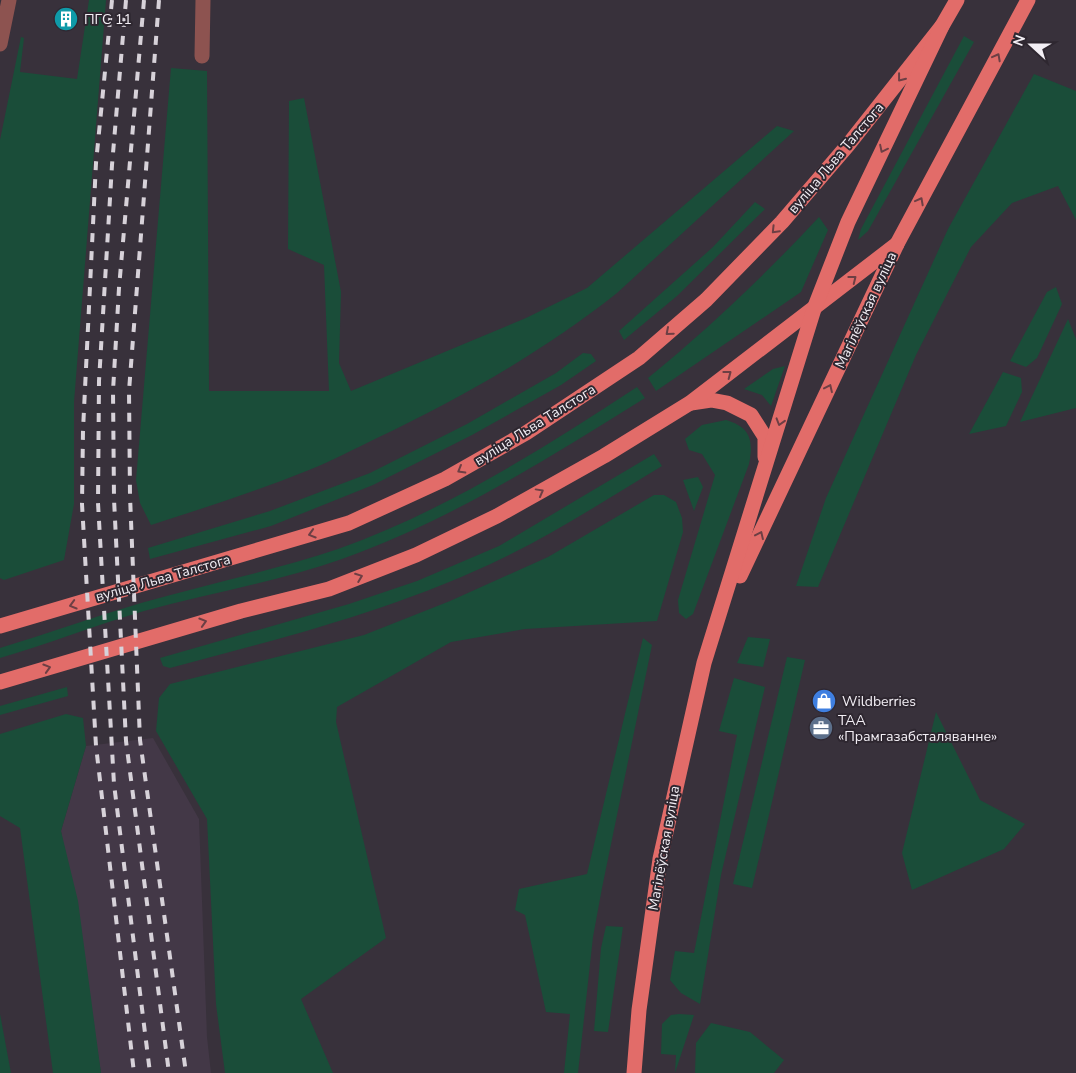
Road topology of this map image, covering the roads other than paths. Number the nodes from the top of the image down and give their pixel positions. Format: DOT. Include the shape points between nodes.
graph roads {
  1 [pos="8,0"];
  2 [pos="203,0"];
  3 [pos="957,0"];
  4 [pos="1028,0"];
  5 [pos="942,26"];
  6 [pos="0,44"];
  7 [pos="202,56"];
  8 [pos="897,244"];
  9 [pos="814,309"];
  10 [pos="690,403"];
  11 [pos="765,470"];
  12 [pos="0,626"];
  13 [pos="716,626"];
  14 [pos="0,682"];
  15 [pos="634,1073"];
  1 -- 6 [label="street"];
  2 -- 7 [label="street"];
  3 -- 5 [label="main road, Магілёўская вуліца"];
  8 -- 4 [label="main road, Магілёўская вуліца, one-way"];
  5 -- 9 [label="main road, Магілёўская вуліца, one-way" via="848,222"];
  5 -- 12 [label="main road, вуліца Льва Талстога, one-way" via="782,222 706,300 639,358 526,434 445,479 349,523"];
  9 -- 8 [label="main road, one-way"];
  13 -- 8 [label="main road, Магілёўская вуліца, one-way"];
  10 -- 9 [label="main road, one-way"];
  9 -- 11 [label="main road, Магілёўская вуліца, one-way"];
  10 -- 11 [label="main road" via="711,400 727,403 751,415 765,437"];
  14 -- 10 [label="main road, one-way" via="329,588 416,555 497,516"];
  11 -- 13 [label="main road, Магілёўская вуліца"];
  13 -- 15 [label="main road, Магілёўская вуліца" via="692,712 660,859 639,1010"];
}
